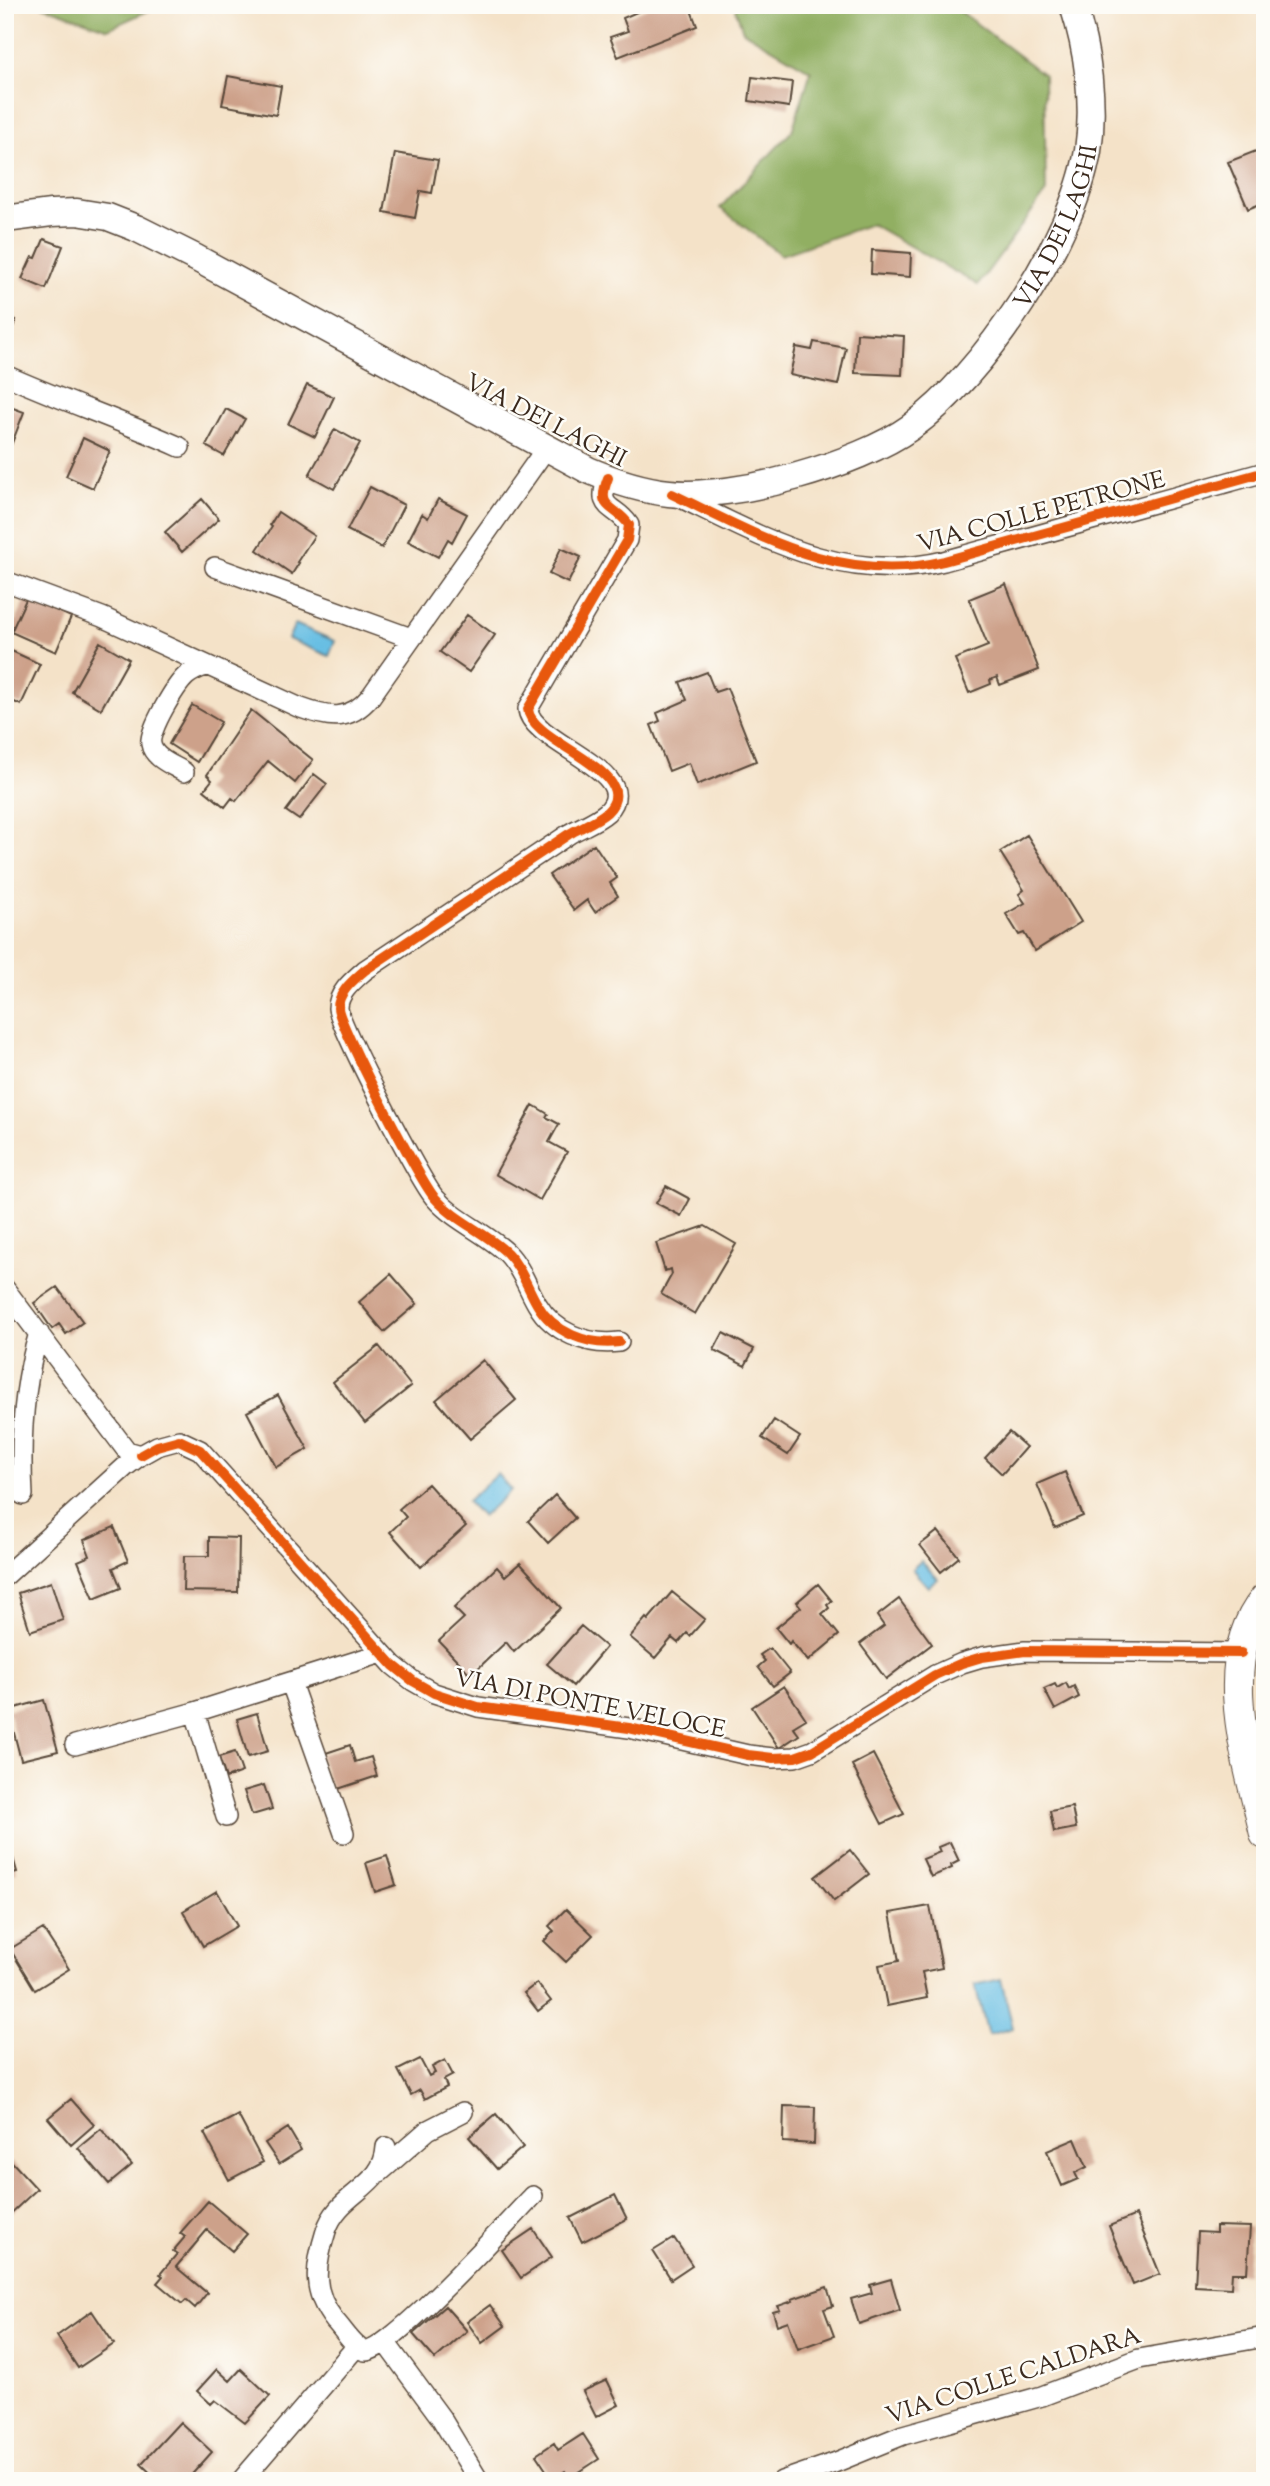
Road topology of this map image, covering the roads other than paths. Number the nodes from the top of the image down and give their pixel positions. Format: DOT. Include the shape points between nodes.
graph roads {
  1 [pos="1073,5"];
  2 [pos="5,219"];
  3 [pos="5,375"];
  4 [pos="180,447"];
  5 [pos="547,447"];
  6 [pos="1265,472"];
  7 [pos="608,478"];
  8 [pos="672,494"];
  9 [pos="215,567"];
  10 [pos="5,581"];
  11 [pos="411,638"];
  12 [pos="206,666"];
  13 [pos="184,772"];
  14 [pos="5,1289"];
  15 [pos="39,1333"];
  16 [pos="619,1342"];
  17 [pos="131,1457"];
  18 [pos="23,1495"];
  19 [pos="5,1576"];
  20 [pos="1265,1599"];
  21 [pos="1242,1648"];
  22 [pos="382,1653"];
  23 [pos="291,1683"];
  24 [pos="195,1712"];
  25 [pos="75,1745"];
  26 [pos="226,1817"];
  27 [pos="344,1833"];
  28 [pos="1265,1834"];
  29 [pos="463,2112"];
  30 [pos="386,2147"];
  31 [pos="379,2173"];
  32 [pos="533,2196"];
  33 [pos="1265,2337"];
  34 [pos="385,2342"];
  35 [pos="357,2346"];
  36 [pos="830,2473"];
  37 [pos="241,2481"];
  38 [pos="479,2481"];
  39 [pos="782,2481"];
  1 -- 8 [label="main road, VIA DEI LAGHI" via="1089,78 1090,127 1083,172 1036,275 968,374 912,426 867,452 740,488"];
  2 -- 5 [label="main road, VIA DEI LAGHI" via="64,212 128,224"];
  3 -- 4 [label="street"];
  5 -- 7 [label="main road, VIA DEI LAGHI"];
  5 -- 11 [label="street"];
  6 -- 8 [label="street, VIA COLLE PETRONE" via="944,561 898,568 865,567 806,554"];
  7 -- 8 [label="main road, VIA DEI LAGHI"];
  7 -- 16 [label="street" via="604,501 629,525 627,540 528,715 536,726 606,774 614,789 613,803 604,814 365,970 345,991 338,1010 434,1198 511,1258 536,1303 555,1324 592,1342"];
  9 -- 11 [label="street"];
  10 -- 12 [label="street" via="102,617"];
  11 -- 12 [label="street" via="366,702 345,716 299,707"];
  12 -- 13 [label="street" via="182,681 150,739 158,755"];
  14 -- 15 [label="street"];
  15 -- 17 [label="street"];
  15 -- 18 [label="street" via="23,1429"];
  17 -- 19 [label="street, VIA DI PONTE VELOCE"];
  17 -- 22 [label="street, VIA DI PONTE VELOCE" via="179,1440 200,1450"];
  20 -- 21 [label="main road" via="1250,1621"];
  21 -- 22 [label="street, VIA DI PONTE VELOCE" via="1025,1651 982,1657 935,1675 812,1751 773,1758 638,1730 458,1702 421,1686"];
  21 -- 28 [label="main road" via="1240,1718"];
  22 -- 23 [label="street"];
  23 -- 24 [label="street"];
  23 -- 27 [label="street"];
  24 -- 25 [label="street"];
  24 -- 26 [label="street"];
  29 -- 31 [label="street" via="428,2130"];
  30 -- 31 [label="street"];
  31 -- 35 [label="street" via="339,2207 330,2221 317,2280 322,2302"];
  32 -- 34 [label="street"];
  33 -- 36 [label="street, VIA COLLE CALDARA" via="1139,2359 1042,2396 903,2435"];
  34 -- 35 [label="street" via="370,2351"];
  34 -- 38 [label="street" via="441,2418"];
  35 -- 37 [label="street"];
  36 -- 39 [label="street, VIA COLLE CALDARA"];
}
